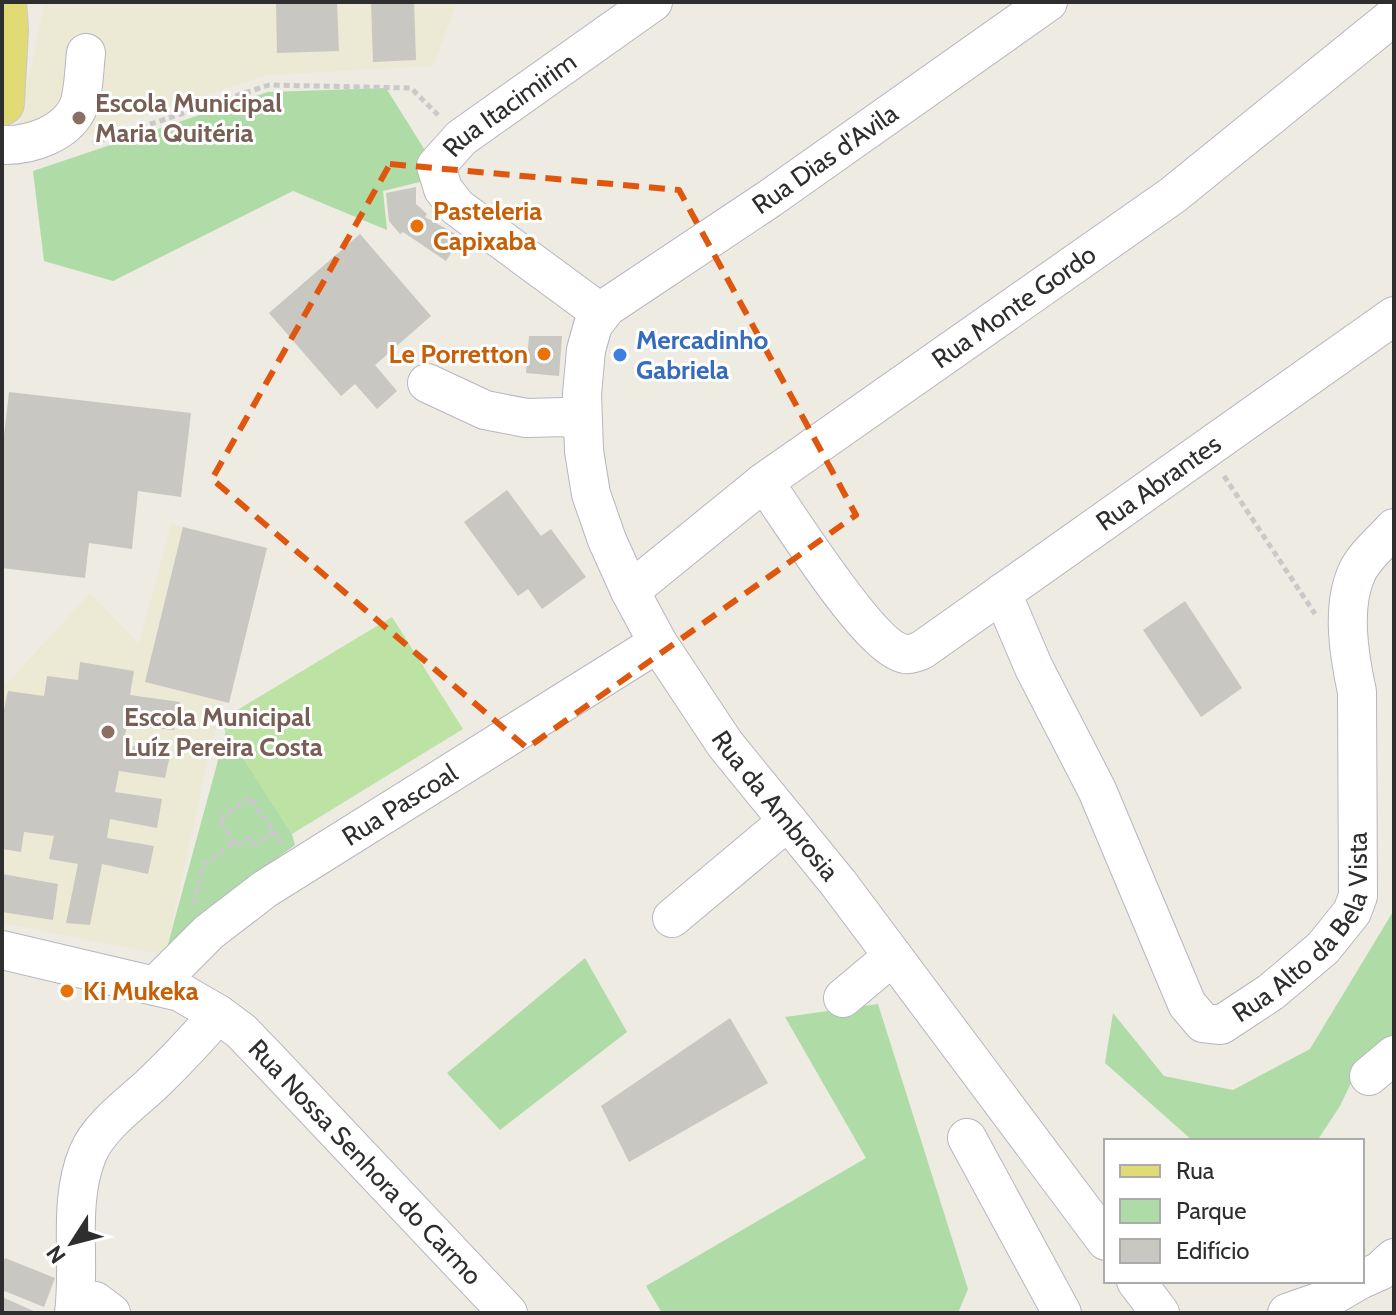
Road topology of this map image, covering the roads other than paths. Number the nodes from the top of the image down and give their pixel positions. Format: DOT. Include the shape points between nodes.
graph roads {
  1 [pos="4,2"];
  2 [pos="653,2"];
  3 [pos="1048,2"];
  4 [pos="1394,16"];
  5 [pos="86,53"];
  6 [pos="2,103"];
  7 [pos="2,145"];
  8 [pos="601,313"];
  9 [pos="1394,316"];
  10 [pos="427,383"];
  11 [pos="583,423"];
  12 [pos="764,482"];
  13 [pos="1394,528"];
  14 [pos="630,591"];
  15 [pos="1002,593"];
  16 [pos="658,643"];
  17 [pos="788,821"];
  18 [pos="672,918"];
  19 [pos="2,950"];
  20 [pos="893,956"];
  21 [pos="155,986"];
  22 [pos="843,998"];
  23 [pos="218,1014"];
  24 [pos="967,1138"];
  25 [pos="1104,1238"];
  26 [pos="1138,1283"];
  27 [pos="1361,1283"];
  28 [pos="74,1309"];
  29 [pos="111,1313"];
  30 [pos="508,1313"];
  31 [pos="1062,1313"];
  32 [pos="1160,1313"];
  33 [pos="1287,1313"];
  1 -- 6 [label="main road"];
  2 -- 8 [label="street, Rua Itacimirim" via="461,138 436,166 443,189 457,207"];
  3 -- 8 [label="street, Rua Dias d'Avila"];
  4 -- 12 [label="street, Rua Monte Gordo" via="1173,195"];
  5 -- 7 [label="street" via="78,107 64,124 47,136"];
  8 -- 11 [label="street, Rua da Ambrosia" via="586,350"];
  9 -- 15 [label="street, Rua Abrantes"];
  10 -- 11 [label="street" via="485,410"];
  11 -- 14 [label="street, Rua da Ambrosia" via="591,494"];
  12 -- 14 [label="street, Rua Monte Gordo"];
  12 -- 15 [label="street, Rua Abrantes" via="852,608 896,651 907,655 922,650"];
  13 -- 15 [label="street, Rua Alto da Bela Vista" via="1358,571 1348,603 1357,692 1358,896 1323,948 1221,1025 1203,1023 1187,1004 1097,790"];
  14 -- 16 [label="street, Rua da Ambrosia"];
  16 -- 17 [label="street, Rua da Ambrosia" via="725,744"];
  16 -- 21 [label="street, Rua Pascoal" via="265,889 209,932"];
  17 -- 18 [label="street"];
  17 -- 20 [label="street, Rua da Ambrosia"];
  19 -- 21 [label="street, Rua Nossa Senhora do Carmo"];
  20 -- 22 [label="street"];
  20 -- 25 [label="street, Rua da Ambrosia"];
  21 -- 23 [label="street, Rua Nossa Senhora do Carmo" via="180,992"];
  23 -- 28 [label="street" via="105,1129 87,1155 76,1222"];
  23 -- 30 [label="street, Rua Nossa Senhora do Carmo" via="241,1031"];
  24 -- 31 [label="street"];
  26 -- 32 [label="street"];
  27 -- 33 [label="street"];
  28 -- 29 [label="street" via="95,1301"];
}
